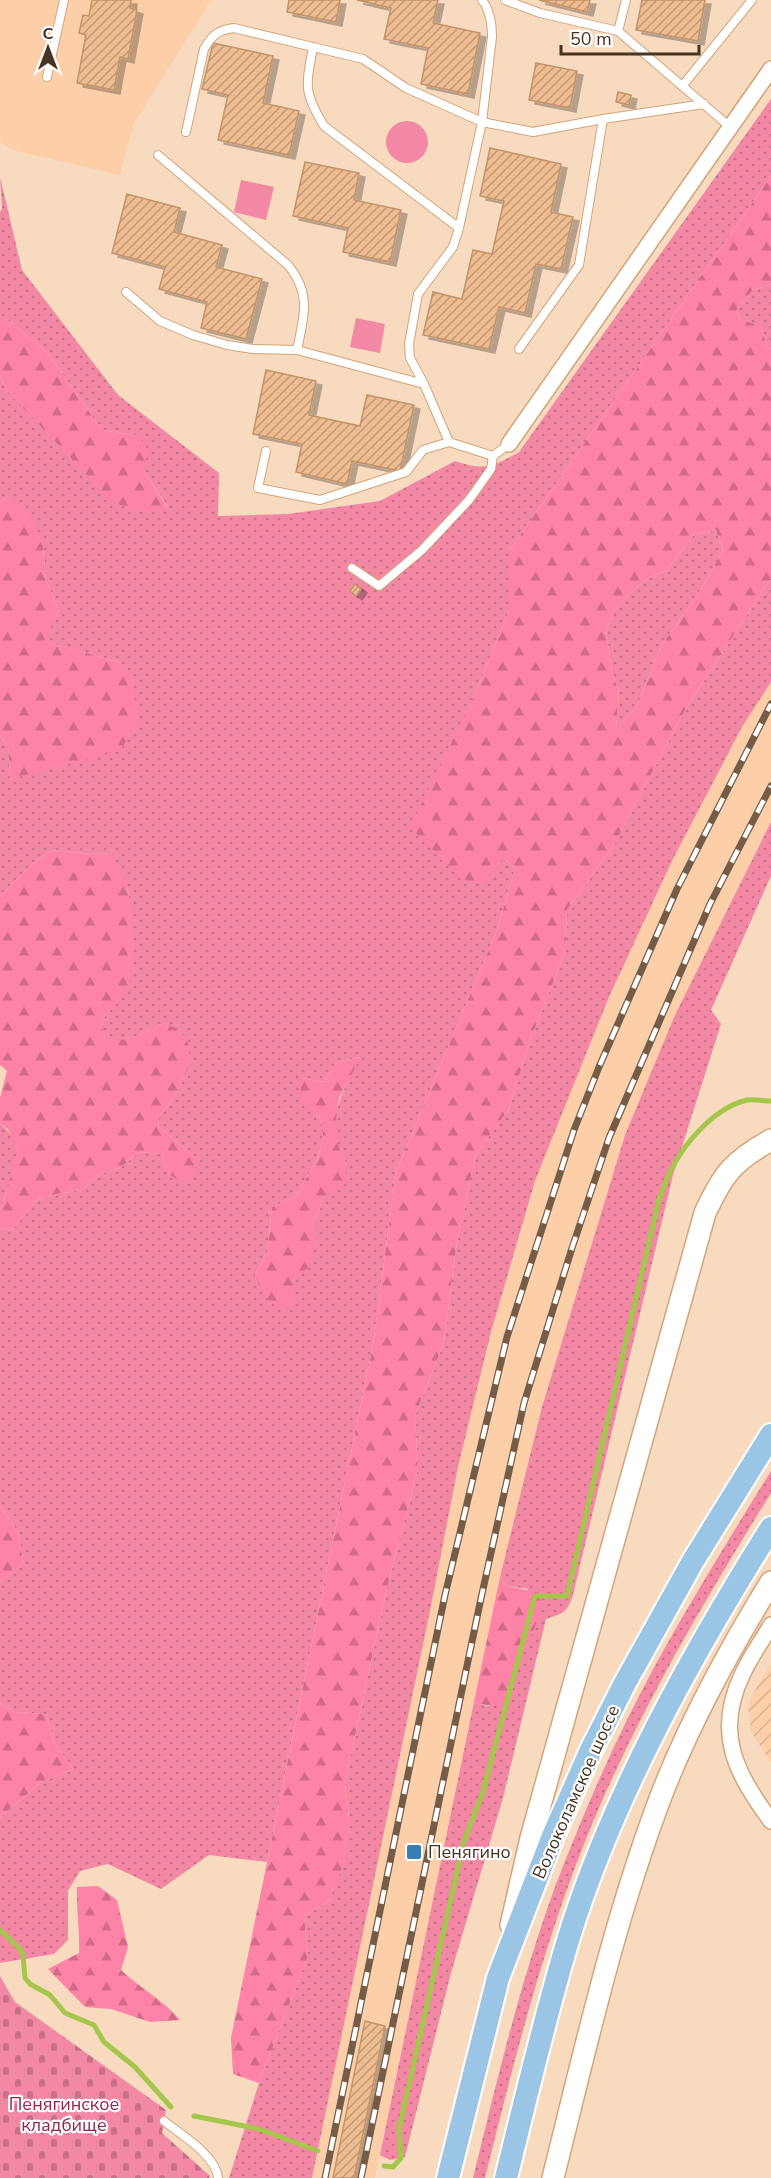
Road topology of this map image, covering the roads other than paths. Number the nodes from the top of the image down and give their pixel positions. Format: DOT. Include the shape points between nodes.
graph roads {
  1 [pos="64,0"];
  2 [pos="482,0"];
  3 [pos="505,0"];
  4 [pos="626,0"];
  5 [pos="752,0"];
  6 [pos="618,31"];
  7 [pos="313,47"];
  8 [pos="771,69"];
  9 [pos="47,77"];
  10 [pos="682,85"];
  11 [pos="704,104"];
  12 [pos="603,119"];
  13 [pos="482,122"];
  14 [pos="729,126"];
  15 [pos="186,132"];
  16 [pos="158,155"];
  17 [pos="459,228"];
  18 [pos="126,292"];
  19 [pos="519,349"];
  20 [pos="297,350"];
  21 [pos="424,384"];
  22 [pos="449,442"];
  23 [pos="509,444"];
  24 [pos="266,450"];
  25 [pos="493,456"];
  26 [pos="352,568"];
  27 [pos="771,1140"];
  28 [pos="771,1435"];
  29 [pos="771,1528"];
  30 [pos="771,1582"];
  31 [pos="771,1625"];
  32 [pos="771,1821"];
  33 [pos="498,1978"];
  34 [pos="164,2121"];
  35 [pos="218,2178"];
  36 [pos="448,2178"];
  37 [pos="506,2178"];
  38 [pos="553,2178"];
  1 -- 9 [label="lane"];
  2 -- 13 [label="lane" via="492,23 492,37"];
  3 -- 6 [label="lane" via="540,13"];
  4 -- 6 [label="lane"];
  5 -- 10 [label="lane"];
  6 -- 10 [label="lane"];
  7 -- 13 [label="lane" via="363,59 406,88"];
  7 -- 15 [label="lane" via="234,28 221,30 204,49"];
  7 -- 17 [label="lane" via="307,84 310,103 324,126"];
  8 -- 14 [label="street"];
  10 -- 11 [label="lane"];
  11 -- 12 [label="lane"];
  11 -- 14 [label="lane"];
  12 -- 13 [label="lane" via="533,132"];
  12 -- 19 [label="lane" via="579,265"];
  13 -- 17 [label="lane"];
  14 -- 23 [label="street"];
  16 -- 20 [label="lane" via="299,278 305,312"];
  17 -- 21 [label="lane" via="453,247 418,294 409,344 410,358"];
  18 -- 20 [label="lane" via="160,321 194,335 253,349"];
  20 -- 21 [label="lane"];
  21 -- 22 [label="lane"];
  22 -- 24 [label="lane" via="423,450 406,472 320,500 258,488"];
  22 -- 25 [label="lane"];
  23 -- 25 [label="lane"];
  25 -- 26 [label="lane" via="491,469 469,500 422,550 379,586"];
  27 -- 33 [label="main road" via="726,1173 705,1214 531,1838"];
  28 -- 33 [label="main road, Волоколамское шоссе" via="693,1561 625,1683 553,1836"];
  29 -- 37 [label="main road" via="683,1678 633,1776 601,1852 570,1935"];
  30 -- 38 [label="main road" via="708,1691 661,1797 629,1891"];
  31 -- 32 [label="street" via="743,1672 733,1697 729,1728 742,1778"];
  33 -- 36 [label="main road, Волоколамское шоссе"];
  34 -- 35 [label="lane" via="212,2160"];
}
